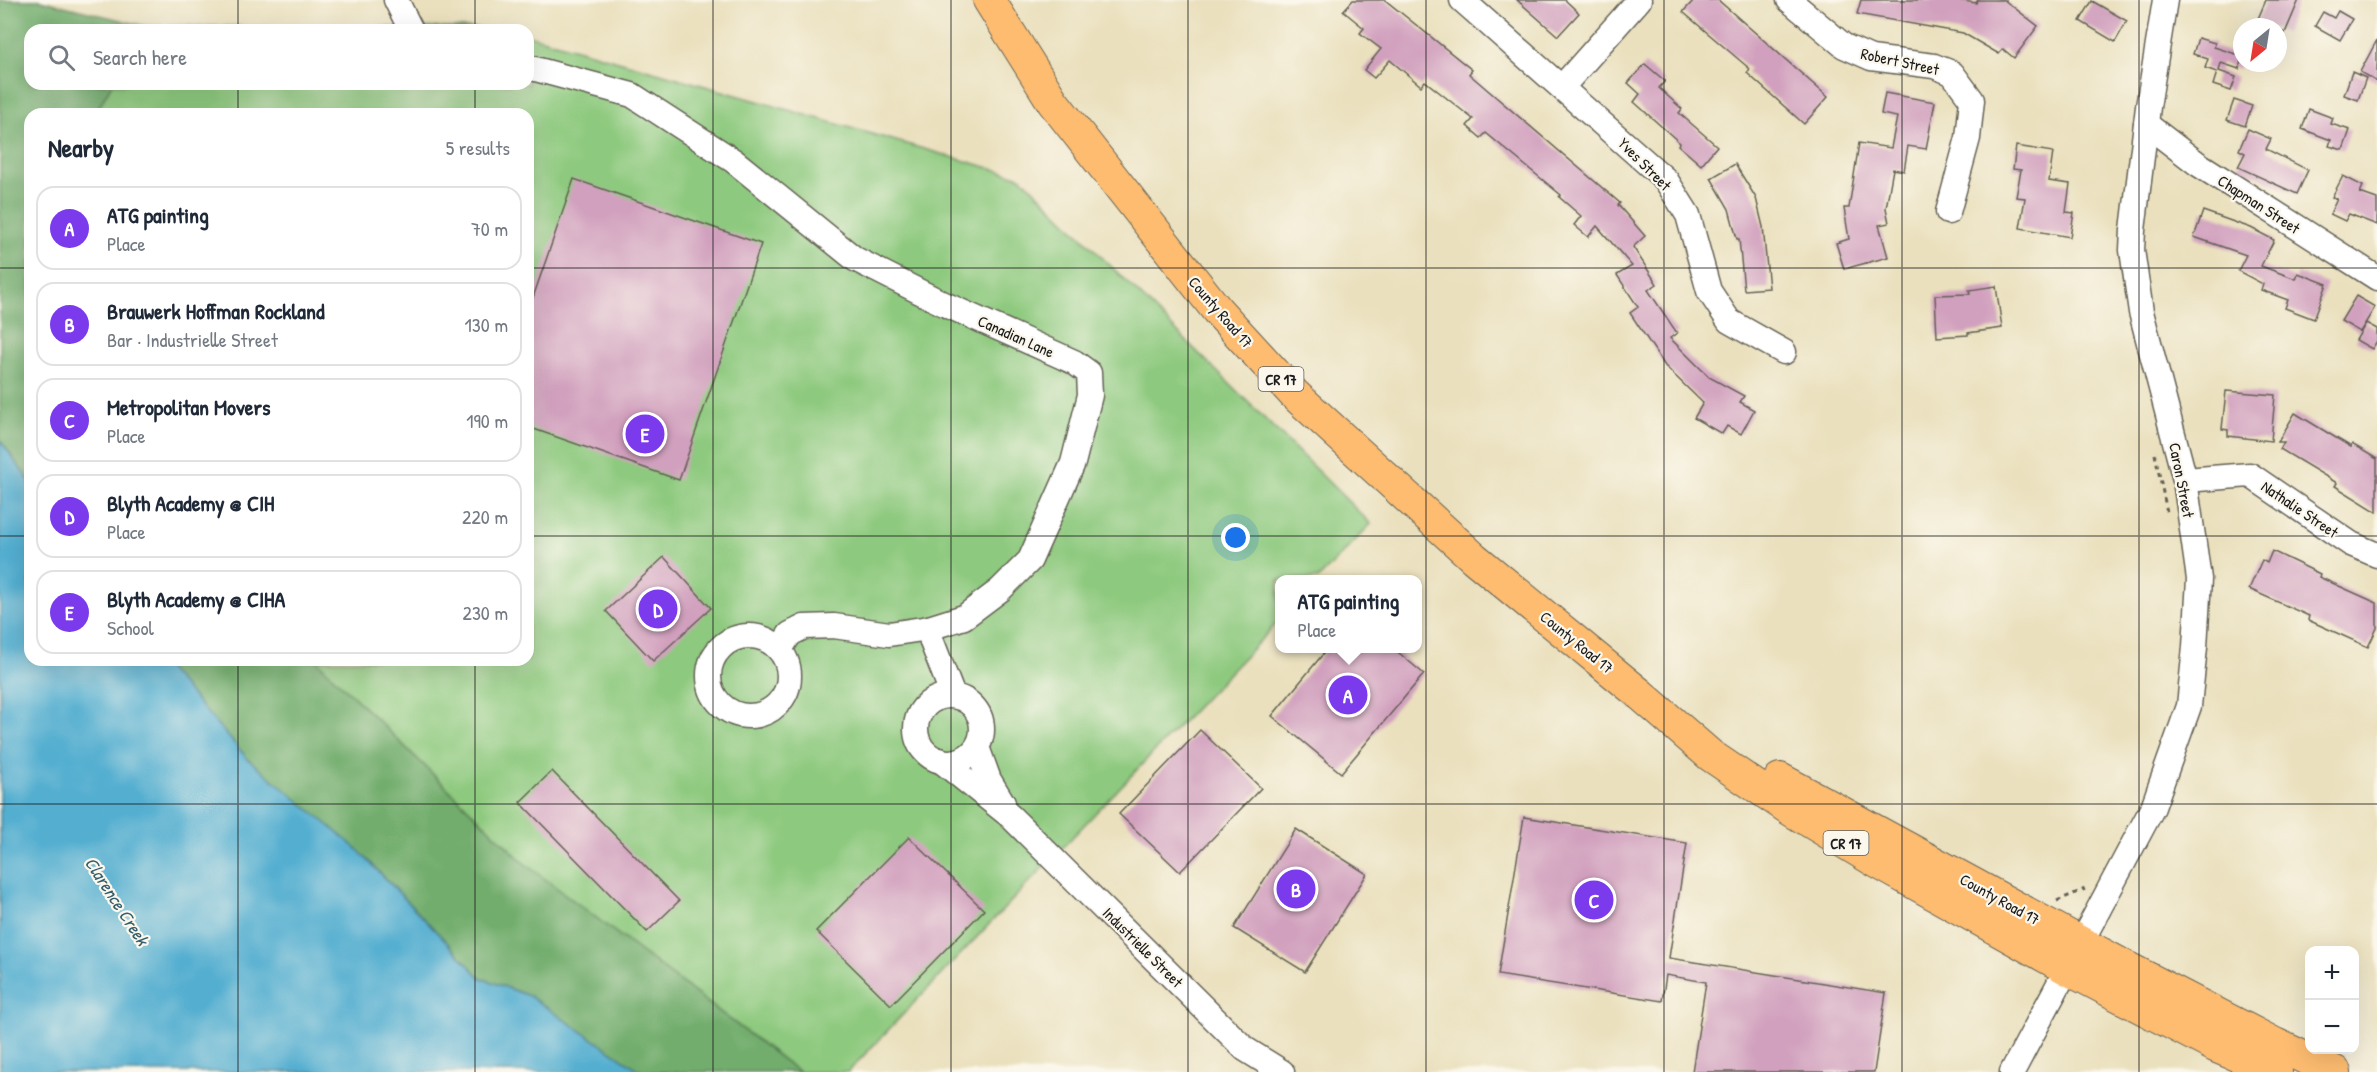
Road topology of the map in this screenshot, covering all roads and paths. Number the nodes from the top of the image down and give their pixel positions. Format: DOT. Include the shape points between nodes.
graph roads {
  1 [pos="396,0"];
  2 [pos="989,0"];
  3 [pos="1462,0"];
  4 [pos="1639,0"];
  5 [pos="1789,0"];
  6 [pos="2165,0"];
  7 [pos="408,24"];
  8 [pos="534,69"];
  9 [pos="1562,87"];
  10 [pos="2146,124"];
  11 [pos="1948,212"];
  12 [pos="2377,278"];
  13 [pos="1785,352"];
  14 [pos="2154,452"];
  15 [pos="2185,480"];
  16 [pos="2168,520"];
  17 [pos="2377,555"];
  18 [pos="930,635"];
  19 [pos="780,649"];
  20 [pos="953,696"];
  21 [pos="924,708"];
  22 [pos="977,747"];
  23 [pos="940,760"];
  24 [pos="1010,816"];
  25 [pos="2089,888"];
  26 [pos="2057,901"];
  27 [pos="2073,955"];
  28 [pos="1282,1072"];
  29 [pos="2012,1072"];
  30 [pos="2276,1072"];
  31 [pos="2335,1072"];
  1 -- 7 [label="street"];
  2 -- 27 [label="main road, County Road 17 / CR 17" via="1053,102 1217,310 1294,394 1474,558 1710,755 1791,810 1877,862"];
  3 -- 9 [label="street, Yves Street"];
  4 -- 9 [label="street"];
  5 -- 11 [label="street, Robert Street" via="1844,46 1871,57 1934,66 1952,73 1972,100 1968,138"];
  6 -- 10 [label="street, Caron Street"];
  8 -- 18 [label="street, Canadian Lane" via="632,95 734,161 855,259 1074,362 1089,373 1090,395 1073,463 1030,560 1000,590 964,617"];
  9 -- 13 [label="street, Yves Street" via="1666,180 1688,215 1709,291 1729,321"];
  10 -- 12 [label="street, Chapman Street" via="2198,165"];
  10 -- 15 [label="street, Caron Street" via="2133,260 2141,312"];
  14 -- 16 [label="path"];
  15 -- 17 [label="street, Nathalie Street" via="2250,475 2351,544"];
  15 -- 27 [label="street, Caron Street" via="2199,579 2188,706 2153,807"];
  18 -- 19 [label="street, Canadian Lane" via="804,627 790,634"];
  18 -- 20 [label="street"];
  18 -- 21 [label="street, Industrielle Street"];
  20 -- 21 [label="street" via="932,701"];
  20 -- 22 [label="street, Industrielle Street" via="979,715"];
  21 -- 23 [label="street, Industrielle Street" via="918,717 917,738 922,748"];
  22 -- 23 [label="street" via="960,760"];
  22 -- 24 [label="street, Industrielle Street" via="988,780"];
  23 -- 24 [label="street, Industrielle Street"];
  24 -- 28 [label="street, Industrielle Street" via="1245,1049"];
  25 -- 26 [label="path"];
  27 -- 29 [label="street"];
  27 -- 30 [label="main road, County Road 17 / CR 17" via="2215,1046"];
  27 -- 31 [label="main road, County Road 17 / CR 17"];
}
